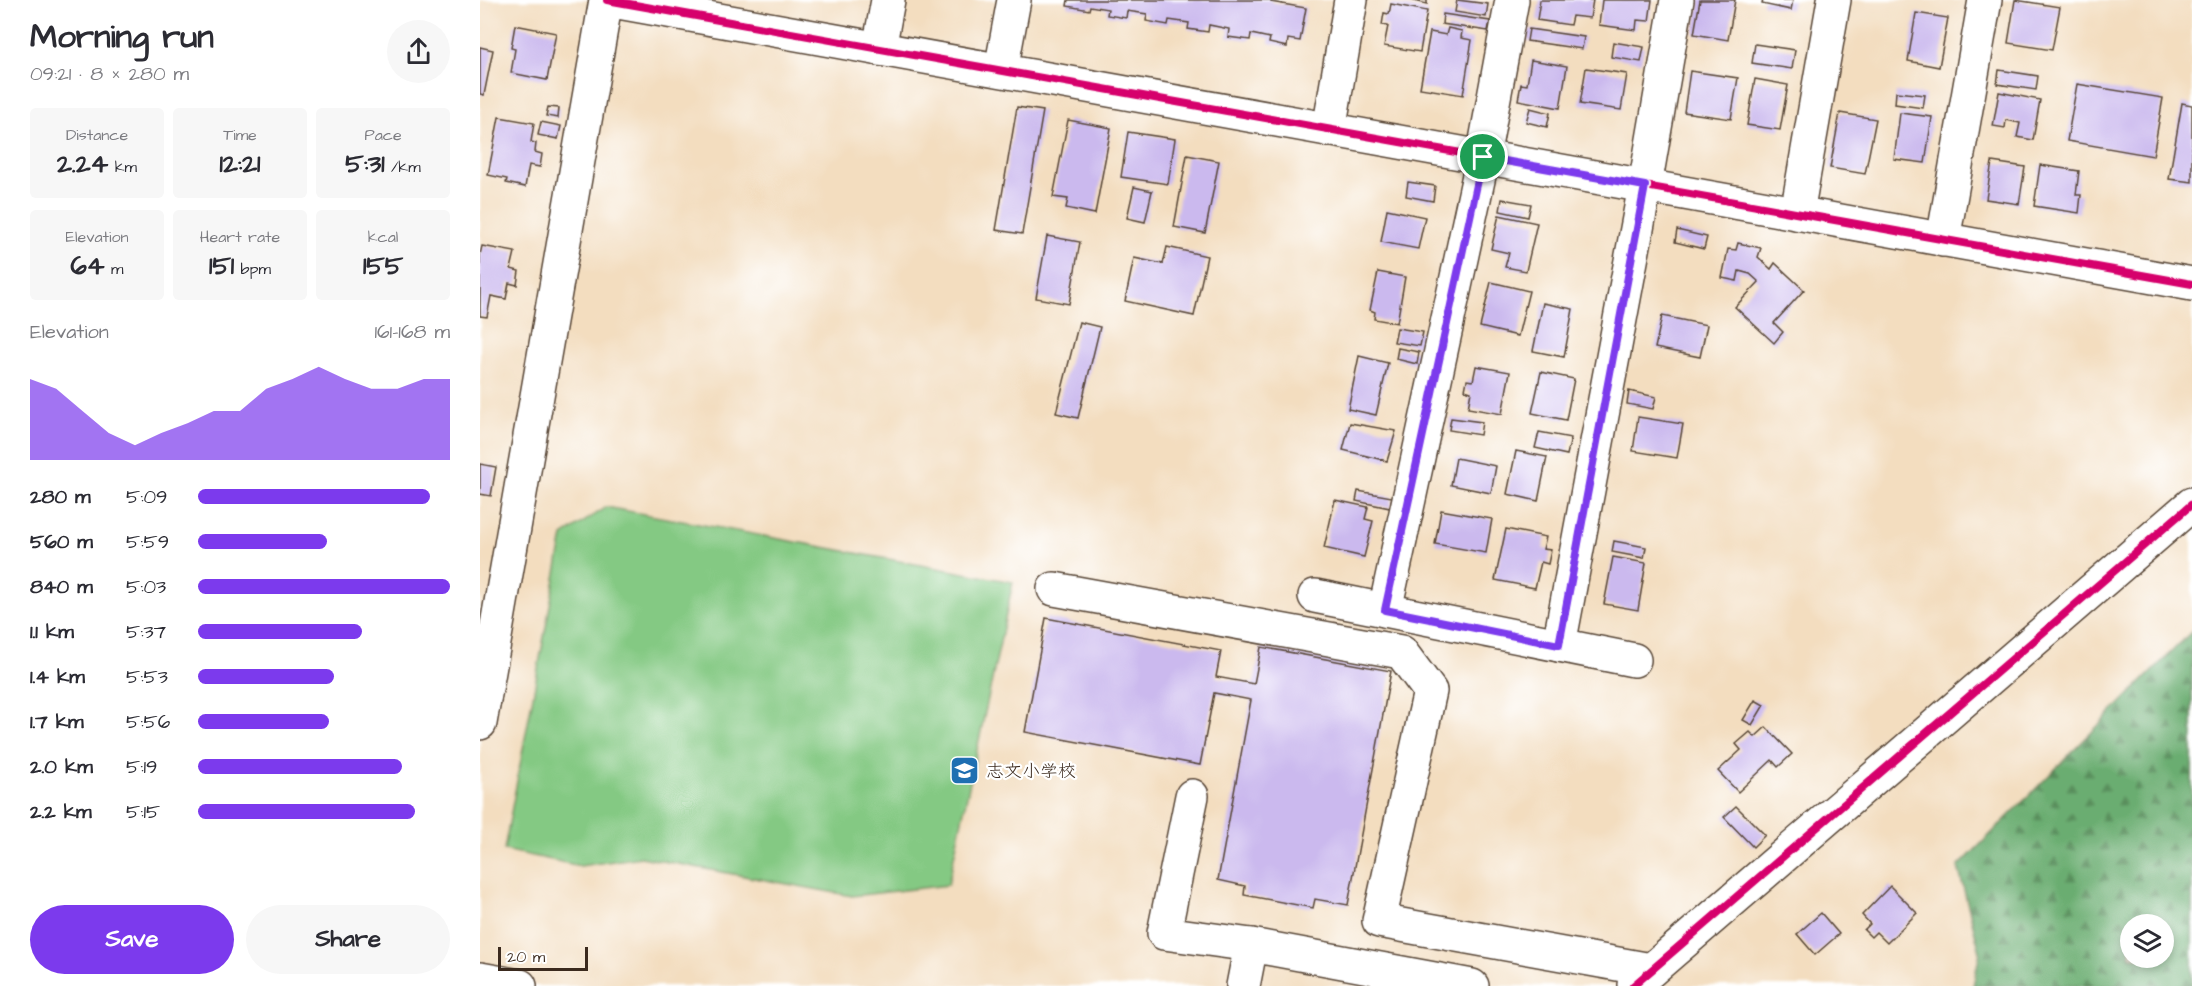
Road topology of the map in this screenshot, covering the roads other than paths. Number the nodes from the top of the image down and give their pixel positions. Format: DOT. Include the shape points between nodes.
graph roads {
  1 [pos="607,0"];
  2 [pos="888,0"];
  3 [pos="1014,0"];
  4 [pos="1352,0"];
  5 [pos="1512,0"];
  6 [pos="1677,0"];
  7 [pos="1834,0"];
  8 [pos="1985,0"];
  9 [pos="879,49"];
  10 [pos="1001,70"];
  11 [pos="1329,130"];
  12 [pos="1483,157"];
  13 [pos="1645,186"];
  14 [pos="1797,213"];
  15 [pos="1943,240"];
  16 [pos="2192,284"];
  17 [pos="2192,504"];
  18 [pos="1054,590"];
  19 [pos="1315,596"];
  20 [pos="1385,610"];
  21 [pos="1559,645"];
  22 [pos="1634,660"];
  23 [pos="480,723"];
  24 [pos="1192,796"];
  25 [pos="1379,921"];
  26 [pos="1251,945"];
  27 [pos="1369,967"];
  28 [pos="1642,978"];
  29 [pos="480,979"];
  30 [pos="520,986"];
  31 [pos="1243,986"];
  32 [pos="1472,986"];
  1 -- 9 [label="street"];
  1 -- 23 [label="street"];
  2 -- 9 [label="street"];
  3 -- 10 [label="street"];
  4 -- 11 [label="street"];
  5 -- 12 [label="street"];
  6 -- 13 [label="street"];
  7 -- 14 [label="street"];
  8 -- 15 [label="street"];
  9 -- 10 [label="street"];
  10 -- 11 [label="street"];
  11 -- 12 [label="street"];
  12 -- 13 [label="street"];
  12 -- 20 [label="street"];
  13 -- 14 [label="street"];
  13 -- 21 [label="street"];
  14 -- 15 [label="street"];
  15 -- 16 [label="street"];
  17 -- 28 [label="street"];
  18 -- 25 [label="street" via="1401,652 1430,691"];
  19 -- 20 [label="street"];
  20 -- 21 [label="street"];
  21 -- 22 [label="street"];
  24 -- 26 [label="street" via="1164,933"];
  25 -- 27 [label="street"];
  25 -- 28 [label="street"];
  26 -- 27 [label="street"];
  26 -- 31 [label="street"];
  27 -- 32 [label="street"];
  29 -- 30 [label="street"];
}
